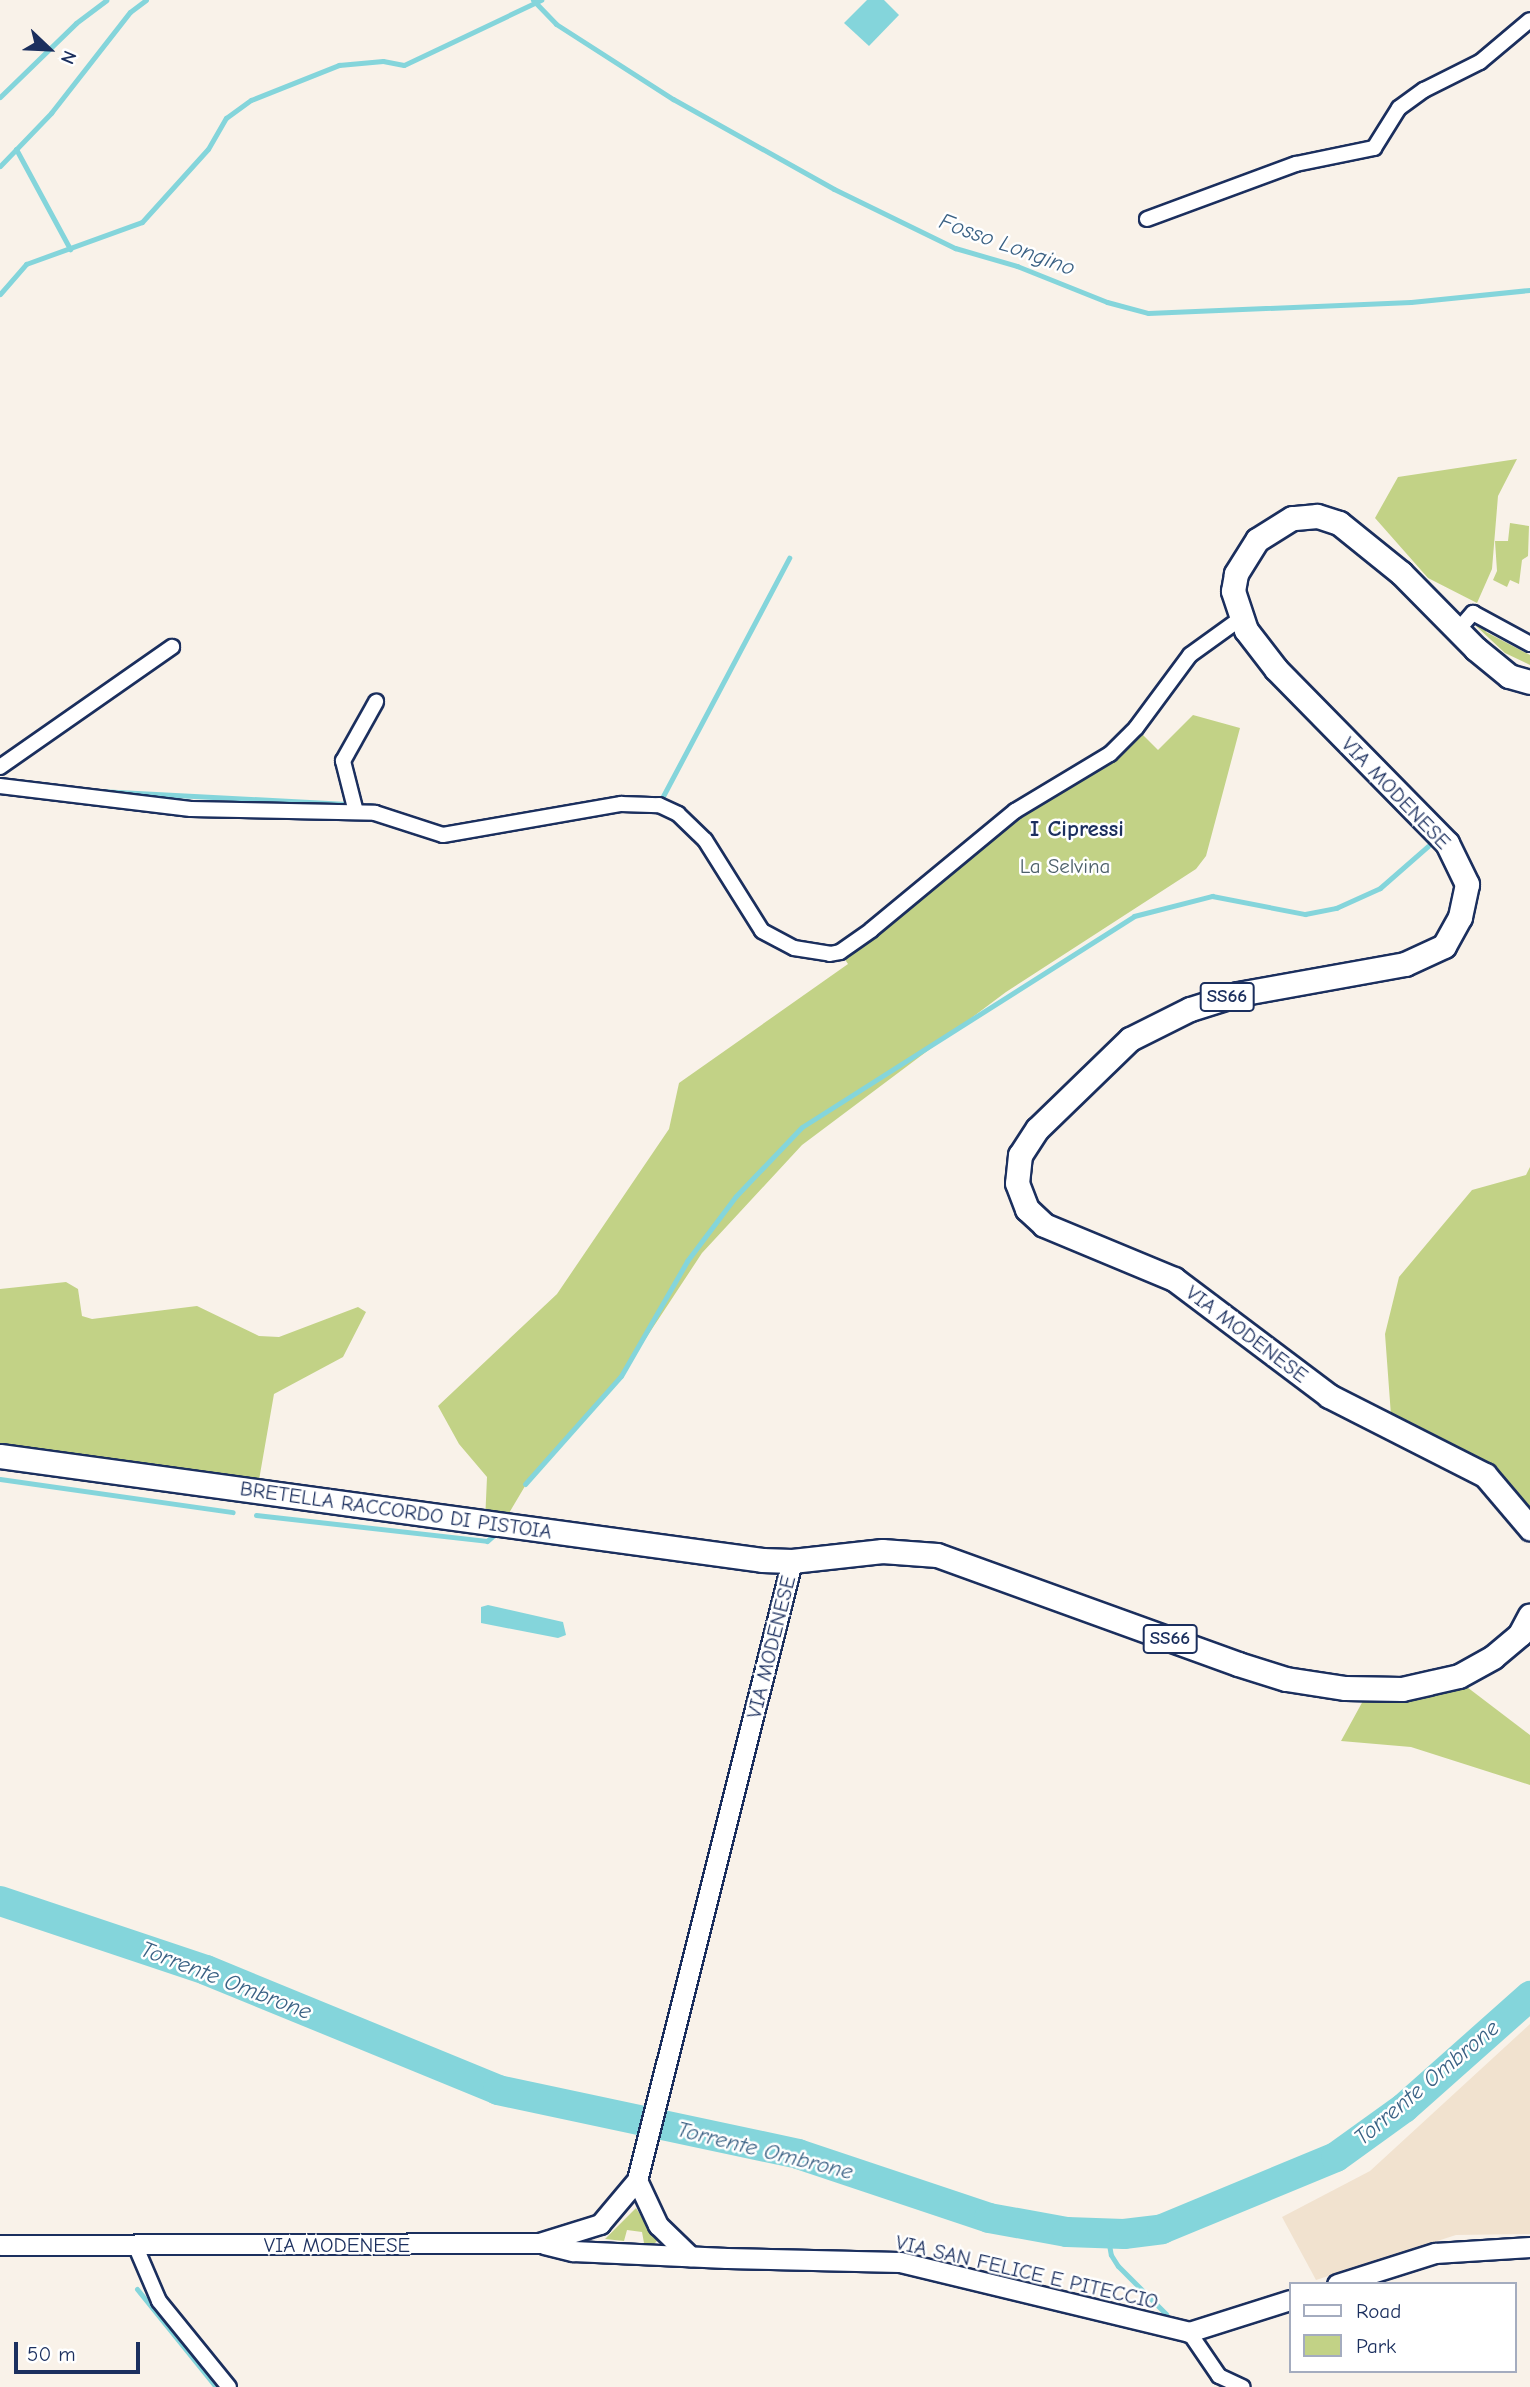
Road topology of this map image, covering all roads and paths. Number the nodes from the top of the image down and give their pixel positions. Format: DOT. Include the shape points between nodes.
graph roads {
  1 [pos="1530,20"];
  2 [pos="1147,219"];
  3 [pos="1240,619"];
  4 [pos="1458,630"];
  5 [pos="1530,644"];
  6 [pos="172,648"];
  7 [pos="1530,682"];
  8 [pos="376,702"];
  9 [pos="0,767"];
  10 [pos="0,786"];
  11 [pos="356,812"];
  12 [pos="0,1457"];
  13 [pos="1530,1528"];
  14 [pos="792,1561"];
  15 [pos="1530,1615"];
  16 [pos="637,2180"];
  17 [pos="539,2243"];
  18 [pos="0,2245"];
  19 [pos="135,2245"];
  20 [pos="1530,2247"];
  21 [pos="690,2256"];
  22 [pos="1342,2282"];
  23 [pos="1288,2301"];
  24 [pos="1189,2332"];
  25 [pos="229,2387"];
  26 [pos="1243,2387"];
  1 -- 2 [label="street" via="1480,62 1399,108 1374,148 1296,164"];
  3 -- 4 [label="main road, VIA MODENESE / SS66" via="1233,591 1236,574 1256,540 1292,518 1317,516 1359,535"];
  3 -- 11 [label="street" via="1190,655 1136,728 1110,754 1015,811 840,952 794,948 762,931 705,840 678,814 659,805 621,804 453,835"];
  3 -- 13 [label="main road, VIA MODENESE / SS66" via="1276,669 1447,843 1467,884 1460,917 1444,946 1405,964 1238,993 1190,1009 1130,1039 1037,1129 1020,1155 1017,1183 1027,1209 1044,1225 1174,1279 1329,1396 1485,1475"];
  4 -- 5 [label="street" via="1473,613"];
  4 -- 7 [label="main road, VIA MODENESE / SS66" via="1509,676"];
  6 -- 9 [label="street"];
  8 -- 11 [label="street" via="343,761"];
  10 -- 11 [label="street" via="191,809"];
  12 -- 14 [label="main road, BRETELLA RACCORDO DI PISTOIA"];
  14 -- 15 [label="main road, VIA MODENESE / SS66" via="882,1551 937,1555 1238,1664 1286,1679 1345,1688 1402,1689 1459,1676 1493,1657 1520,1634"];
  14 -- 16 [label="street, VIA MODENESE"];
  16 -- 17 [label="street" via="600,2224"];
  16 -- 21 [label="street" via="658,2225"];
  17 -- 19 [label="street, VIA MODENESE"];
  17 -- 21 [label="street, VIA SAN FELICE E PITECCIO" via="573,2250"];
  18 -- 19 [label="street, VIA MODENESE"];
  19 -- 25 [label="street" via="159,2301"];
  20 -- 22 [label="street" via="1435,2253"];
  21 -- 24 [label="street, VIA SAN FELICE E PITECCIO" via="900,2262"];
  23 -- 24 [label="street"];
  24 -- 26 [label="street" via="1219,2376"];
}
